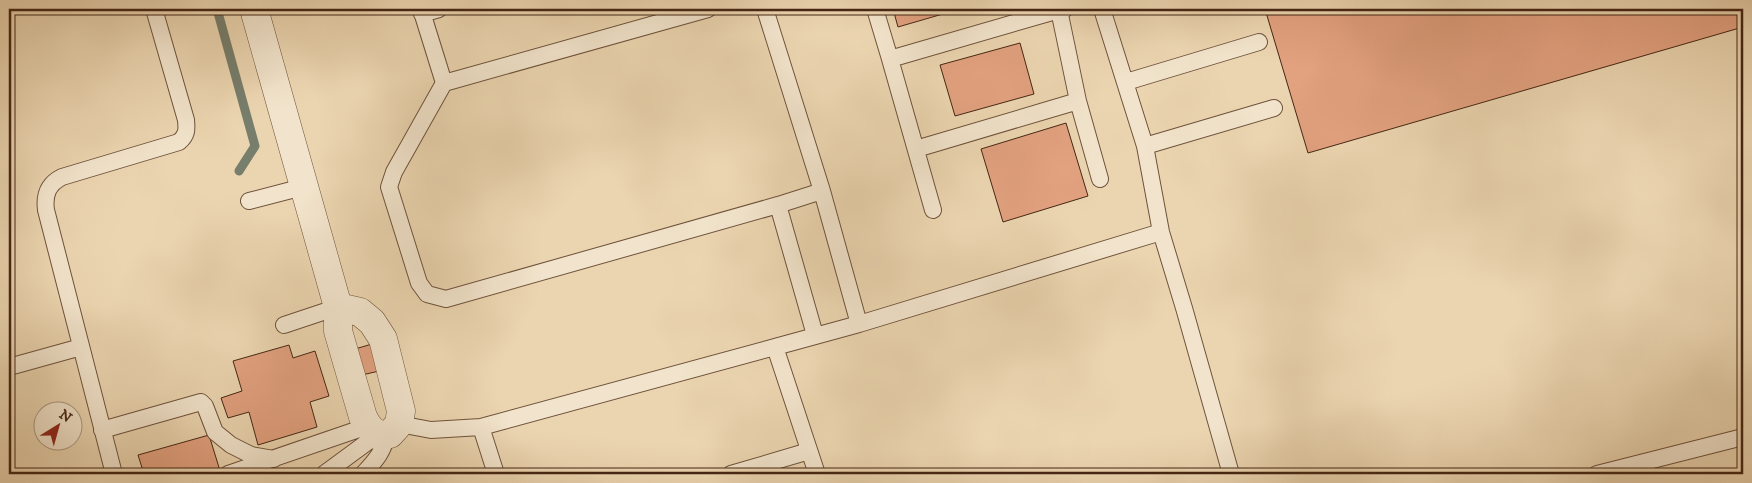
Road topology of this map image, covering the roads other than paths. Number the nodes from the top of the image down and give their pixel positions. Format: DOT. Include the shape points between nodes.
graph roads {
  1 [pos="154,9"];
  2 [pos="254,9"];
  3 [pos="439,9"];
  4 [pos="708,9"];
  5 [pos="766,9"];
  6 [pos="875,9"];
  7 [pos="1102,9"];
  8 [pos="1062,10"];
  9 [pos="421,11"];
  10 [pos="1259,42"];
  11 [pos="890,59"];
  12 [pos="1126,82"];
  13 [pos="444,83"];
  14 [pos="1078,100"];
  15 [pos="1274,108"];
  16 [pos="1145,146"];
  17 [pos="916,149"];
  18 [pos="1100,179"];
  19 [pos="303,187"];
  20 [pos="822,191"];
  21 [pos="249,201"];
  22 [pos="778,205"];
  23 [pos="932,210"];
  24 [pos="1161,232"];
  25 [pos="338,307"];
  26 [pos="859,324"];
  27 [pos="284,325"];
  28 [pos="815,335"];
  29 [pos="80,347"];
  30 [pos="775,347"];
  31 [pos="9,366"];
  32 [pos="481,427"];
  33 [pos="102,430"];
  34 [pos="382,430"];
  35 [pos="1743,437"];
  36 [pos="809,451"];
  37 [pos="274,459"];
  38 [pos="114,474"];
  39 [pos="228,474"];
  40 [pos="324,474"];
  41 [pos="363,474"];
  42 [pos="496,474"];
  43 [pos="731,474"];
  44 [pos="817,474"];
  45 [pos="1231,474"];
  46 [pos="1597,474"];
  1 -- 29 [label="lane" via="186,120 184,137 178,142 62,177 56,180 45,198"];
  2 -- 19 [label="street"];
  3 -- 9 [label="lane"];
  4 -- 13 [label="lane"];
  5 -- 20 [label="lane"];
  6 -- 11 [label="lane"];
  7 -- 12 [label="lane"];
  8 -- 11 [label="lane"];
  8 -- 14 [label="lane"];
  9 -- 13 [label="lane"];
  10 -- 12 [label="lane"];
  11 -- 17 [label="lane"];
  12 -- 16 [label="lane"];
  13 -- 22 [label="lane" via="394,172 389,188 419,283 427,294 446,299"];
  14 -- 17 [label="lane"];
  14 -- 18 [label="lane"];
  15 -- 16 [label="lane"];
  16 -- 24 [label="lane"];
  17 -- 23 [label="lane"];
  19 -- 21 [label="lane"];
  19 -- 25 [label="street"];
  20 -- 22 [label="lane"];
  20 -- 26 [label="lane"];
  22 -- 28 [label="lane"];
  24 -- 26 [label="lane"];
  24 -- 45 [label="lane"];
  25 -- 27 [label="lane"];
  25 -- 34 [label="street" via="338,331 363,417"];
  25 -- 34 [label="street" via="360,312 372,322 383,339 401,411"];
  26 -- 28 [label="lane"];
  28 -- 30 [label="lane"];
  29 -- 31 [label="lane"];
  29 -- 33 [label="lane"];
  30 -- 32 [label="lane"];
  30 -- 36 [label="lane"];
  32 -- 34 [label="lane"];
  32 -- 42 [label="lane"];
  33 -- 37 [label="lane" via="201,402 214,432 251,455"];
  33 -- 38 [label="lane"];
  34 -- 37 [label="lane"];
  34 -- 40 [label="lane"];
  34 -- 41 [label="lane" via="384,446"];
  35 -- 46 [label="lane"];
  36 -- 43 [label="lane"];
  36 -- 44 [label="lane"];
  37 -- 39 [label="lane"];
}
